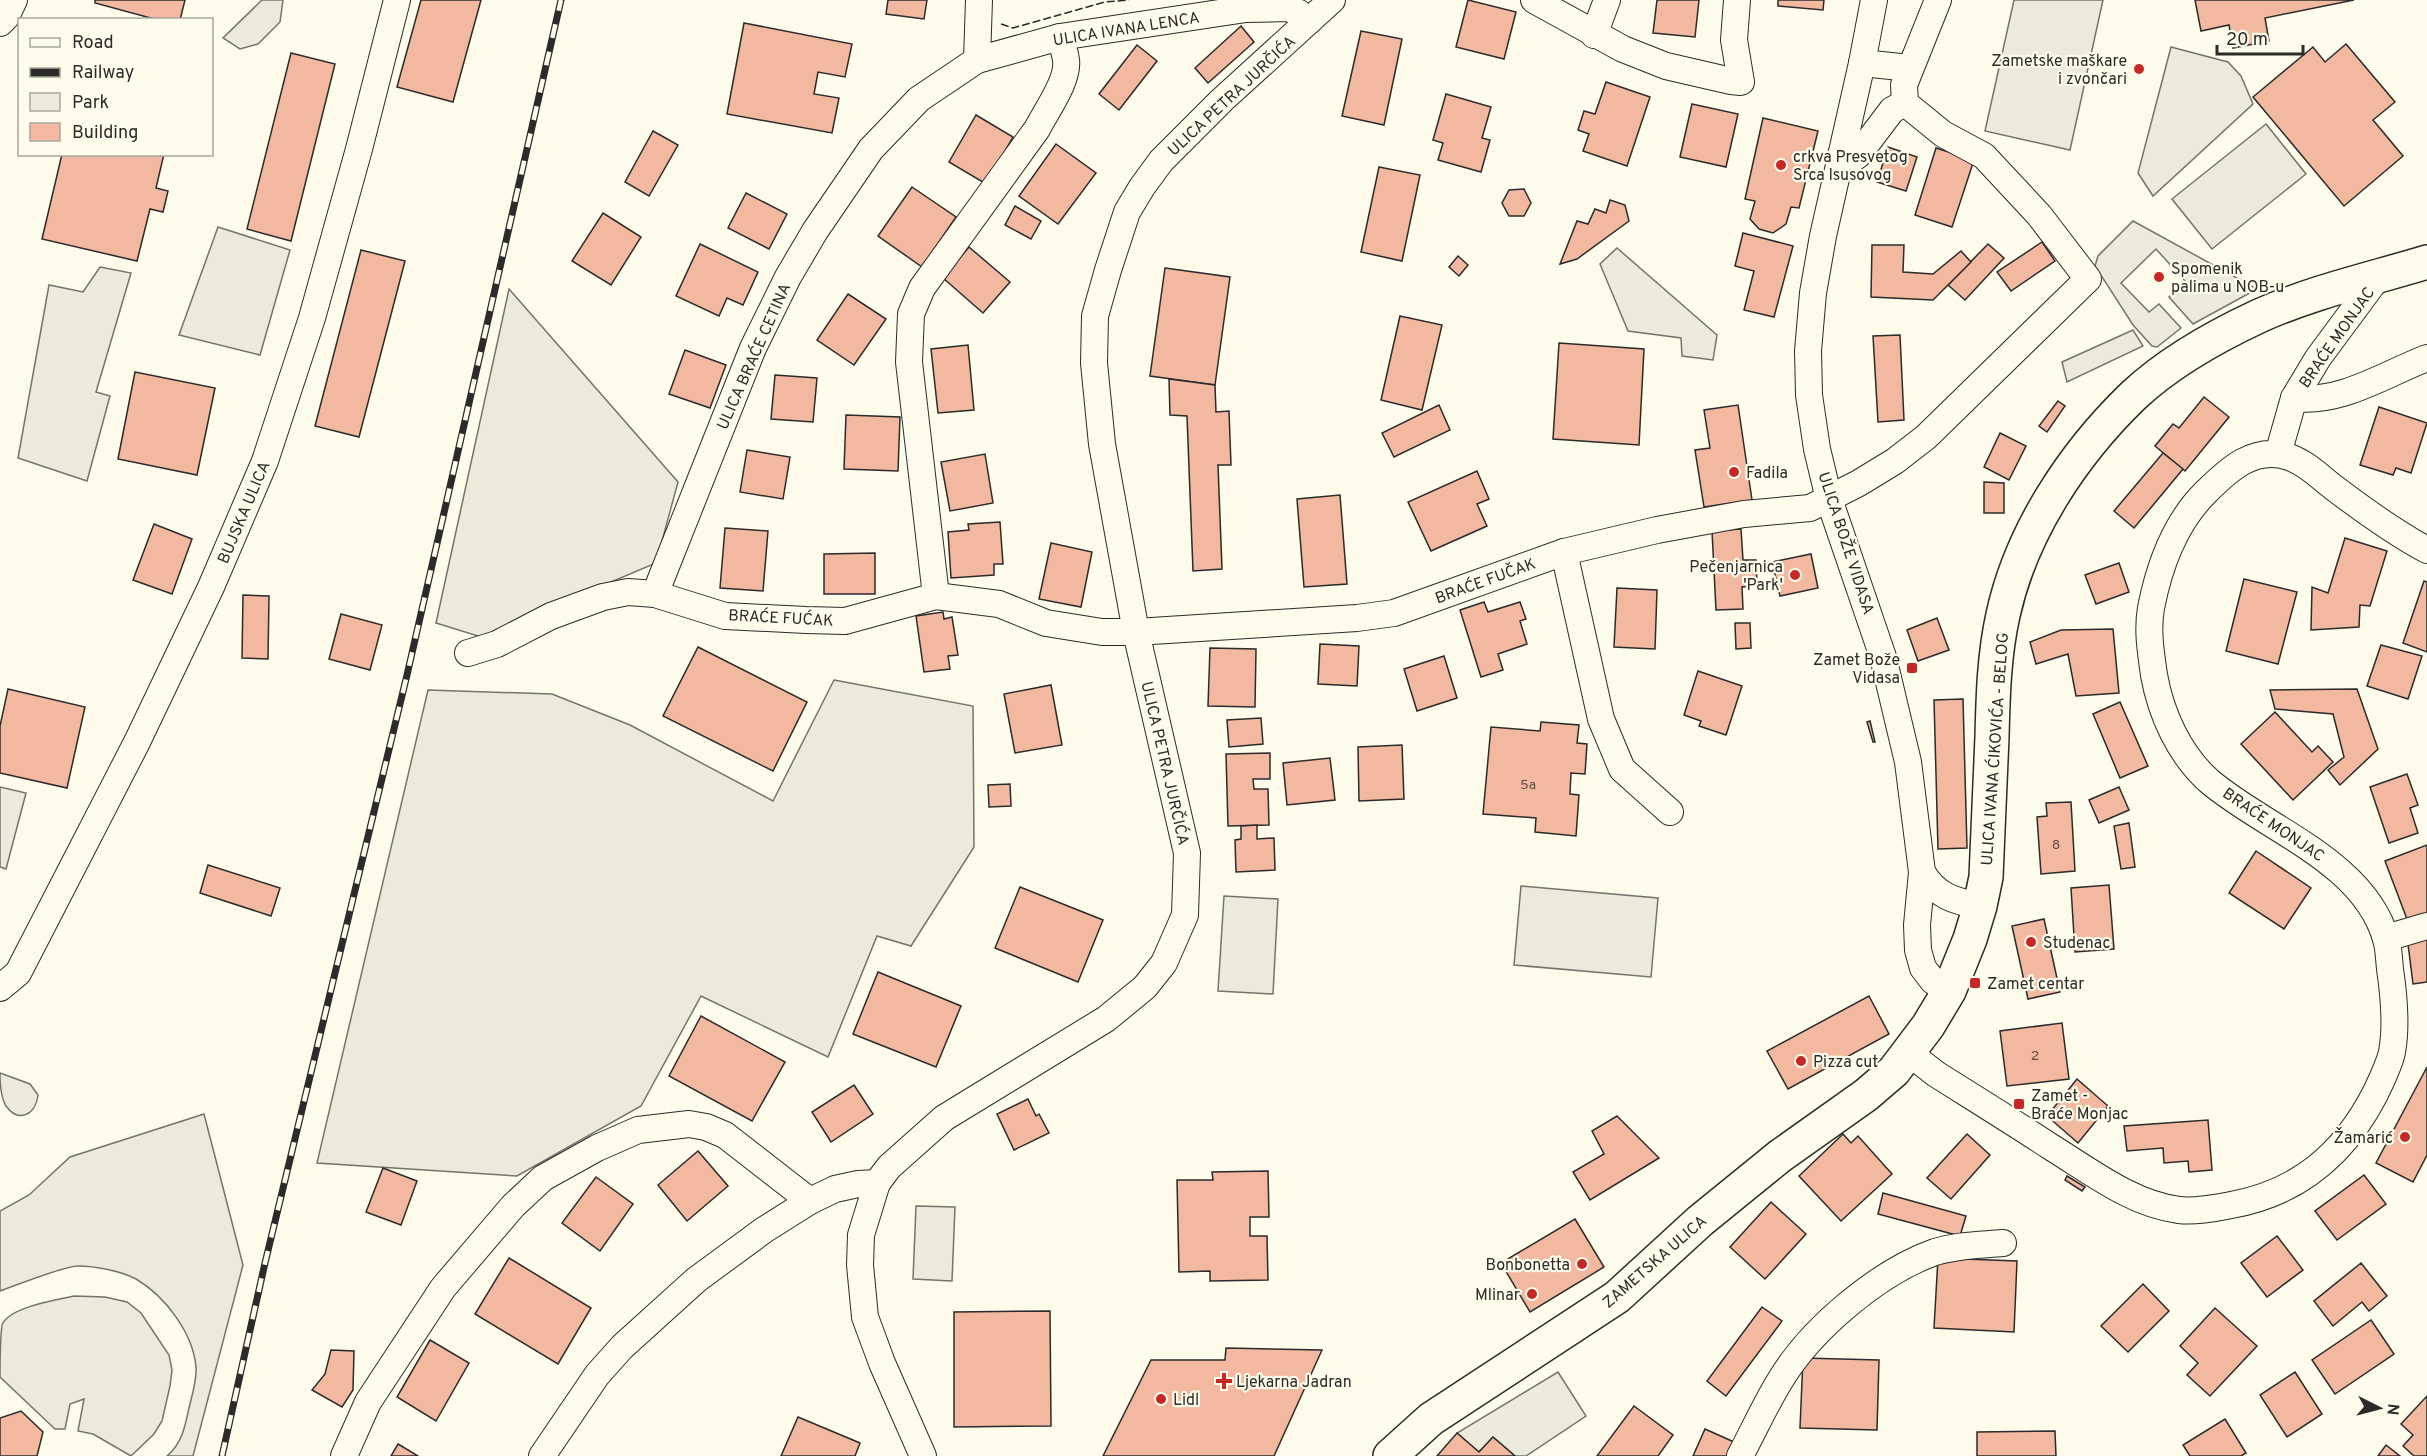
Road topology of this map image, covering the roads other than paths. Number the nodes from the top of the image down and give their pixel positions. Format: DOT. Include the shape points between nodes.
graph roads {
  1 [pos="14,0"];
  2 [pos="397,0"];
  3 [pos="979,0"];
  4 [pos="1332,0"];
  5 [pos="1534,0"];
  6 [pos="1608,0"];
  7 [pos="1737,0"];
  8 [pos="1874,0"];
  9 [pos="1938,0"];
  10 [pos="1309,21"];
  11 [pos="0,23"];
  12 [pos="1594,35"];
  13 [pos="1060,37"];
  14 [pos="977,60"];
  15 [pos="1862,63"];
  16 [pos="1910,68"];
  17 [pos="1905,103"];
  18 [pos="1839,168"];
  19 [pos="2427,262"];
  20 [pos="2378,277"];
  21 [pos="2427,358"];
  22 [pos="2294,398"];
  23 [pos="2278,454"];
  24 [pos="1829,499"];
  25 [pos="2427,550"];
  26 [pos="1564,552"];
  27 [pos="655,594"];
  28 [pos="936,596"];
  29 [pos="1136,632"];
  30 [pos="468,653"];
  31 [pos="1670,812"];
  32 [pos="1922,872"];
  33 [pos="1980,906"];
  34 [pos="2427,926"];
  35 [pos="2386,938"];
  36 [pos="0,988"];
  37 [pos="1948,991"];
  38 [pos="1909,1053"];
  39 [pos="877,1183"];
  40 [pos="810,1201"];
  41 [pos="2003,1243"];
  42 [pos="344,1456"];
  43 [pos="542,1456"];
  44 [pos="923,1456"];
  45 [pos="1390,1456"];
  46 [pos="1740,1456"];
  1 -- 11 [label="street"];
  2 -- 36 [label="street, BUJSKA ULICA" via="312,318 256,483 137,742 18,973"];
  3 -- 14 [label="street"];
  4 -- 10 [label="street, ULICA PETRA JURČIĆA"];
  5 -- 12 [label="street"];
  6 -- 12 [label="street"];
  7 -- 12 [label="street" via="1734,40 1741,82 1666,66"];
  8 -- 15 [label="street, ULICA BOŽE VIDASA"];
  9 -- 16 [label="street"];
  10 -- 13 [label="street, ULICA IVANA LENCA" via="1289,8 1246,9"];
  10 -- 29 [label="street, ULICA PETRA JURČIĆA" via="1161,161 1127,212 1108,270 1095,316 1094,363 1103,453"];
  13 -- 14 [label="street, ULICA IVANA LENCA"];
  13 -- 28 [label="street" via="1066,62 1063,79 1037,129 922,288 911,314 909,362"];
  14 -- 27 [label="street, ULICA BRAĆE CETINA" via="919,99 894,124 871,149 815,231 753,348"];
  15 -- 16 [label="street"];
  15 -- 18 [label="street, ULICA BOŽE VIDASA"];
  16 -- 17 [label="street" via="1904,85"];
  17 -- 18 [label="street" via="1892,110 1858,155"];
  17 -- 24 [label="street, BRAĆE FUČAK" via="1943,134 1984,156 2039,215 2088,279 1926,437 1895,461"];
  18 -- 24 [label="street, ULICA BOŽE VIDASA" via="1813,293 1808,351 1817,449"];
  19 -- 20 [label="main road, ULICA IVANA ĆIKOVIĆA - BELOG"];
  20 -- 22 [label="street, BRAĆE MONJAC" via="2318,358"];
  20 -- 33 [label="main road, ULICA IVANA ĆIKOVIĆA - BELOG" via="2292,303 2189,353 2134,395 2094,439 2059,487 2028,542 2003,615 1996,659 1986,877"];
  21 -- 22 [label="street" via="2344,393 2318,399"];
  22 -- 23 [label="street, BRAĆE MONJAC"];
  23 -- 25 [label="street" via="2301,462"];
  23 -- 35 [label="street, BRAĆE MONJAC" via="2253,456 2228,471 2200,498 2169,546 2149,617 2156,685 2176,740 2208,780 2328,860 2363,897"];
  24 -- 26 [label="street, BRAĆE FUČAK" via="1810,508 1743,514"];
  24 -- 32 [label="street, ULICA BOŽE VIDASA" via="1883,657 1908,762"];
  26 -- 29 [label="street, BRAĆE FUČAK" via="1394,613"];
  26 -- 31 [label="street" via="1605,729 1622,769"];
  27 -- 28 [label="street, BRAĆE FUĆAK" via="726,616 836,621"];
  27 -- 30 [label="street, BRAĆE FUĆAK" via="628,592 603,597"];
  28 -- 29 [label="street, BRAĆE FUĆAK" via="999,604 1046,623 1102,632"];
  29 -- 39 [label="street, ULICA PETRA JURČIĆA" via="1187,854 1185,915 1164,963 1145,987 1106,1019 945,1118 902,1153"];
  32 -- 33 [label="street" via="1929,885 1942,895"];
  32 -- 37 [label="street, ULICA BOŽE VIDASA" via="1918,950 1923,968"];
  33 -- 37 [label="main road, ULICA IVANA ĆIKOVIĆA - BELOG"];
  34 -- 35 [label="street"];
  35 -- 38 [label="street, BRAĆE MONJAC" via="2395,1002 2392,1052 2359,1124 2333,1156 2303,1179 2242,1203 2180,1210 2120,1190"];
  37 -- 38 [label="main road, ULICA IVANA ĆIKOVIĆA - BELOG"];
  38 -- 45 [label="main road, ZAMETSKA ULICA" via="1880,1084 1780,1156 1700,1221 1617,1297 1431,1419"];
  39 -- 40 [label="street" via="835,1189"];
  39 -- 44 [label="street, ULICA PETRA JURČIĆA" via="861,1235 865,1317"];
  40 -- 42 [label="street" via="725,1135 706,1127 689,1124 638,1130 597,1148 543,1178 513,1206 443,1288 368,1402"];
  40 -- 43 [label="street" via="696,1280 622,1347 597,1375"];
  41 -- 46 [label="street" via="1935,1252 1855,1298 1799,1353"];
}
